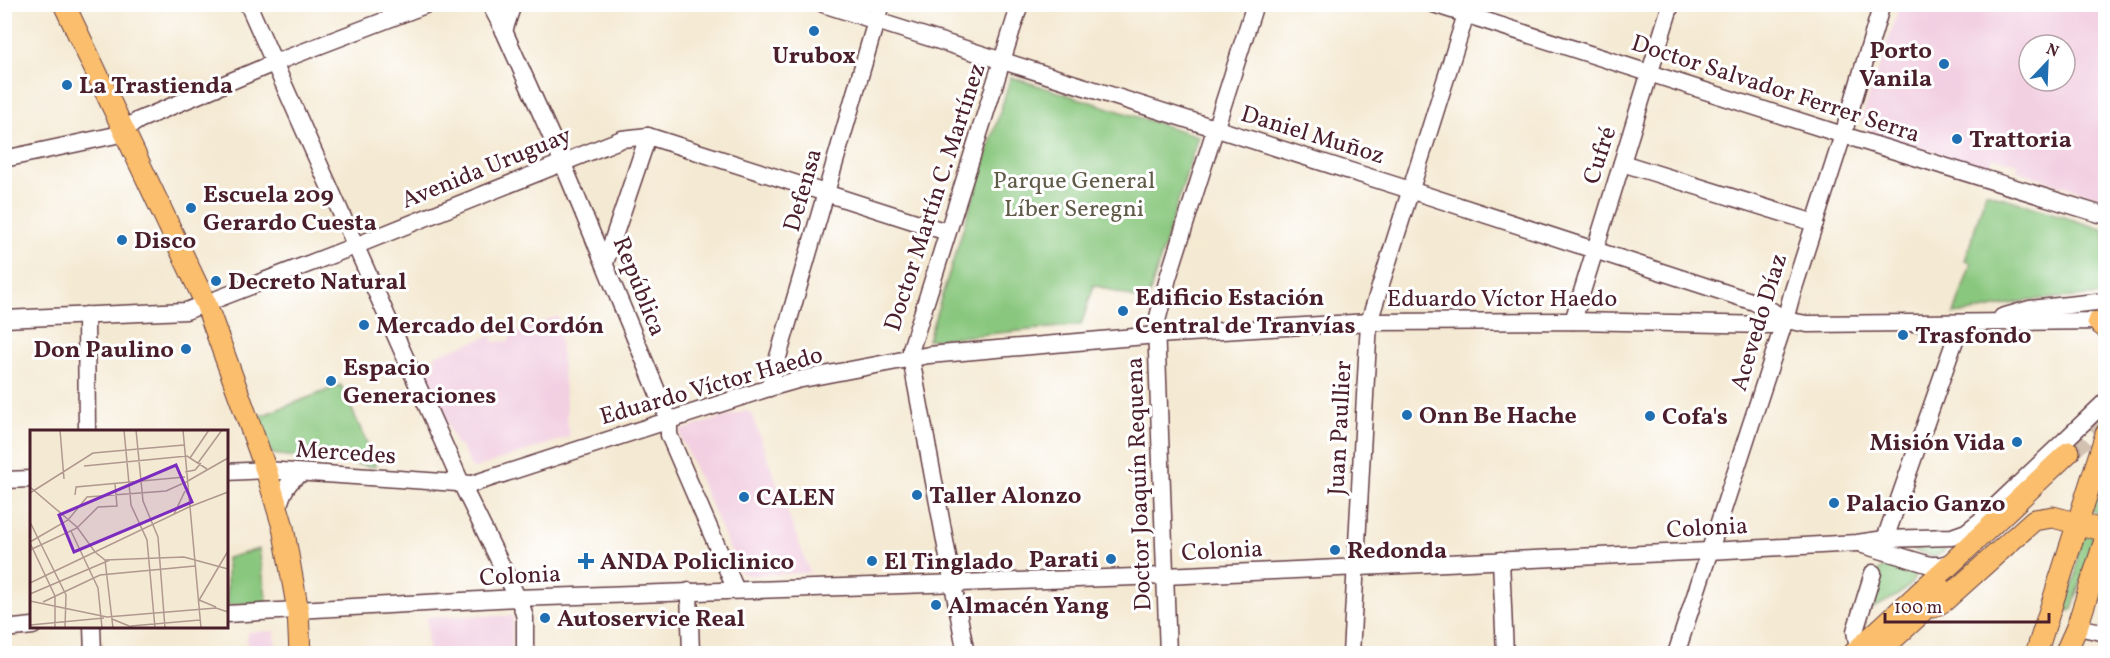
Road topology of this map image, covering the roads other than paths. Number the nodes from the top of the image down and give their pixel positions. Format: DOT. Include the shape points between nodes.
graph roads {
  1 [pos="64,4"];
  2 [pos="248,4"];
  3 [pos="428,4"];
  4 [pos="490,4"];
  5 [pos="513,4"];
  6 [pos="823,4"];
  7 [pos="880,4"];
  8 [pos="1020,4"];
  9 [pos="1255,4"];
  10 [pos="1433,4"];
  11 [pos="1671,4"];
  12 [pos="1882,4"];
  13 [pos="1467,10"];
  14 [pos="876,21"];
  15 [pos="504,31"];
  16 [pos="1003,60"];
  17 [pos="274,63"];
  18 [pos="1650,74"];
  19 [pos="1215,129"];
  20 [pos="124,131"];
  21 [pos="1843,135"];
  22 [pos="648,136"];
  23 [pos="4,159"];
  24 [pos="562,162"];
  25 [pos="1622,163"];
  26 [pos="1410,190"];
  27 [pos="826,194"];
  28 [pos="2106,216"];
  29 [pos="1815,223"];
  30 [pos="947,232"];
  31 [pos="355,246"];
  32 [pos="1595,250"];
  33 [pos="605,263"];
  34 [pos="2106,301"];
  35 [pos="206,304"];
  36 [pos="86,315"];
  37 [pos="4,319"];
  38 [pos="1785,320"];
  39 [pos="1573,321"];
  40 [pos="1370,322"];
  41 [pos="1960,323"];
  42 [pos="1984,323"];
  43 [pos="2103,324"];
  44 [pos="1157,335"];
  45 [pos="911,358"];
  46 [pos="769,388"];
  47 [pos="2106,400"];
  48 [pos="669,420"];
  49 [pos="87,430"];
  50 [pos="2106,434"];
  51 [pos="266,470"];
  52 [pos="228,472"];
  53 [pos="302,472"];
  54 [pos="30,479"];
  55 [pos="4,480"];
  56 [pos="462,484"];
  57 [pos="278,508"];
  58 [pos="2077,524"];
  59 [pos="2106,531"];
  60 [pos="2106,537"];
  61 [pos="1885,539"];
  62 [pos="1857,543"];
  63 [pos="2069,549"];
  64 [pos="1709,551"];
  65 [pos="1501,560"];
  66 [pos="1956,560"];
  67 [pos="1355,567"];
  68 [pos="1873,573"];
  69 [pos="1165,576"];
  70 [pos="953,584"];
  71 [pos="736,590"];
  72 [pos="689,591"];
  73 [pos="517,598"];
  74 [pos="298,611"];
  75 [pos="228,614"];
  76 [pos="1918,616"];
  77 [pos="30,627"];
  78 [pos="2077,627"];
  79 [pos="92,628"];
  80 [pos="4,629"];
  81 [pos="2106,633"];
  82 [pos="1865,652"];
  83 [pos="93,654"];
  84 [pos="300,654"];
  85 [pos="525,654"];
  86 [pos="691,654"];
  87 [pos="966,654"];
  88 [pos="1168,654"];
  89 [pos="1351,654"];
  90 [pos="1505,654"];
  91 [pos="1676,654"];
  92 [pos="2036,654"];
  93 [pos="2065,654"];
  1 -- 20 [label="main road"];
  2 -- 17 [label="street"];
  3 -- 17 [label="street"];
  4 -- 15 [label="street, República"];
  5 -- 15 [label="street"];
  6 -- 14 [label="street, Daniel Muñoz"];
  7 -- 14 [label="street, Defensa"];
  8 -- 16 [label="street, Doctor Martín C. Martínez"];
  9 -- 19 [label="street, Doctor Joaquín Requena"];
  10 -- 13 [label="street, Doctor Salvador Ferrer Serra"];
  11 -- 18 [label="street, Cufré"];
  12 -- 21 [label="street, Acevedo Díaz"];
  13 -- 18 [label="street, Doctor Salvador Ferrer Serra"];
  13 -- 26 [label="street, Juan Paullier"];
  14 -- 16 [label="street, Daniel Muñoz"];
  14 -- 27 [label="street, Defensa"];
  15 -- 24 [label="street, República"];
  16 -- 19 [label="street, Daniel Muñoz"];
  16 -- 30 [label="street, Doctor Martín C. Martínez"];
  17 -- 20 [label="street" via="139,120"];
  17 -- 31 [label="street"];
  18 -- 21 [label="street, Doctor Salvador Ferrer Serra"];
  18 -- 25 [label="street, Cufré"];
  19 -- 26 [label="street, Daniel Muñoz"];
  19 -- 44 [label="street, Doctor Joaquín Requena" via="1168,278 1157,319"];
  20 -- 23 [label="street"];
  20 -- 35 [label="main road"];
  21 -- 28 [label="street, Doctor Salvador Ferrer Serra"];
  21 -- 29 [label="street, Acevedo Díaz"];
  22 -- 24 [label="street, Avenida Uruguay" via="622,139"];
  22 -- 27 [label="street, Avenida Uruguay"];
  22 -- 33 [label="street"];
  24 -- 31 [label="street, Avenida Uruguay"];
  24 -- 33 [label="street, República"];
  25 -- 29 [label="street"];
  25 -- 32 [label="street, Cufré"];
  26 -- 32 [label="street, Daniel Muñoz"];
  26 -- 40 [label="street, Juan Paullier"];
  27 -- 30 [label="street, Avenida Uruguay"];
  27 -- 46 [label="street, Defensa"];
  29 -- 38 [label="street, Acevedo Díaz"];
  30 -- 45 [label="street, Doctor Martín C. Martínez"];
  31 -- 35 [label="street, Avenida Uruguay"];
  31 -- 56 [label="street"];
  32 -- 38 [label="street, Daniel Muñoz" via="1754,302"];
  32 -- 39 [label="street, Cufré"];
  33 -- 48 [label="street, República"];
  34 -- 42 [label="street, Eduardo Víctor Haedo" via="2030,309"];
  35 -- 36 [label="street, Avenida Uruguay" via="186,311"];
  35 -- 51 [label="main road"];
  36 -- 37 [label="street, Avenida Uruguay"];
  36 -- 49 [label="street"];
  38 -- 39 [label="street, Eduardo Víctor Haedo" via="1771,325"];
  38 -- 41 [label="street, Eduardo Víctor Haedo" via="1806,324"];
  38 -- 64 [label="street, Acevedo Díaz"];
  39 -- 40 [label="street, Eduardo Víctor Haedo"];
  40 -- 44 [label="street, Eduardo Víctor Haedo"];
  40 -- 67 [label="street, Juan Paullier"];
  41 -- 42 [label="street, Eduardo Víctor Haedo"];
  41 -- 61 [label="street"];
  42 -- 43 [label="street, Eduardo Víctor Haedo"];
  44 -- 45 [label="street, Eduardo Víctor Haedo"];
  44 -- 69 [label="street, Doctor Joaquín Requena"];
  45 -- 46 [label="street, Eduardo Víctor Haedo"];
  45 -- 70 [label="street, Doctor Martín C. Martínez"];
  46 -- 48 [label="street, Eduardo Víctor Haedo"];
  47 -- 61 [label="street, Colonia" via="1966,532 1952,537"];
  48 -- 56 [label="street, Eduardo Víctor Haedo"];
  48 -- 71 [label="street, República" via="669,435"];
  50 -- 58 [label="main road"];
  51 -- 52 [label="street, Mercedes"];
  51 -- 53 [label="street, Mercedes"];
  51 -- 57 [label="main road"];
  53 -- 56 [label="street, Mercedes"];
  53 -- 57 [label="street" via="285,488"];
  54 -- 55 [label="street"];
  56 -- 73 [label="street"];
  57 -- 74 [label="main road"];
  58 -- 59 [label="main road"];
  58 -- 63 [label="main road"];
  58 -- 76 [label="main road" via="2053,517 2034,520 1944,601"];
  60 -- 78 [label="main road"];
  61 -- 62 [label="street, Colonia"];
  62 -- 64 [label="street, Colonia"];
  62 -- 66 [label="street" via="1930,565"];
  63 -- 78 [label="main road" via="2072,564 2064,612 2065,621"];
  63 -- 92 [label="main road"];
  64 -- 65 [label="street, Colonia"];
  64 -- 91 [label="street, Acevedo Díaz"];
  65 -- 67 [label="street, Colonia"];
  65 -- 90 [label="street"];
  66 -- 76 [label="main road" via="2073,456"];
  66 -- 82 [label="main road"];
  67 -- 69 [label="street, Colonia"];
  67 -- 89 [label="street, Juan Paullier"];
  68 -- 82 [label="street" via="1855,631"];
  69 -- 70 [label="street, Colonia"];
  69 -- 88 [label="street, Doctor Joaquín Requena"];
  70 -- 71 [label="street, Colonia"];
  70 -- 87 [label="street, Doctor Martín C. Martínez"];
  71 -- 72 [label="street, Colonia"];
  72 -- 73 [label="street, Colonia"];
  72 -- 86 [label="street"];
  73 -- 74 [label="street, Colonia"];
  73 -- 85 [label="street" via="524,613"];
  74 -- 75 [label="street, Colonia"];
  74 -- 84 [label="main road"];
  76 -- 82 [label="main road"];
  77 -- 80 [label="street"];
  78 -- 81 [label="street"];
  78 -- 93 [label="main road"];
  79 -- 83 [label="street"];
}
